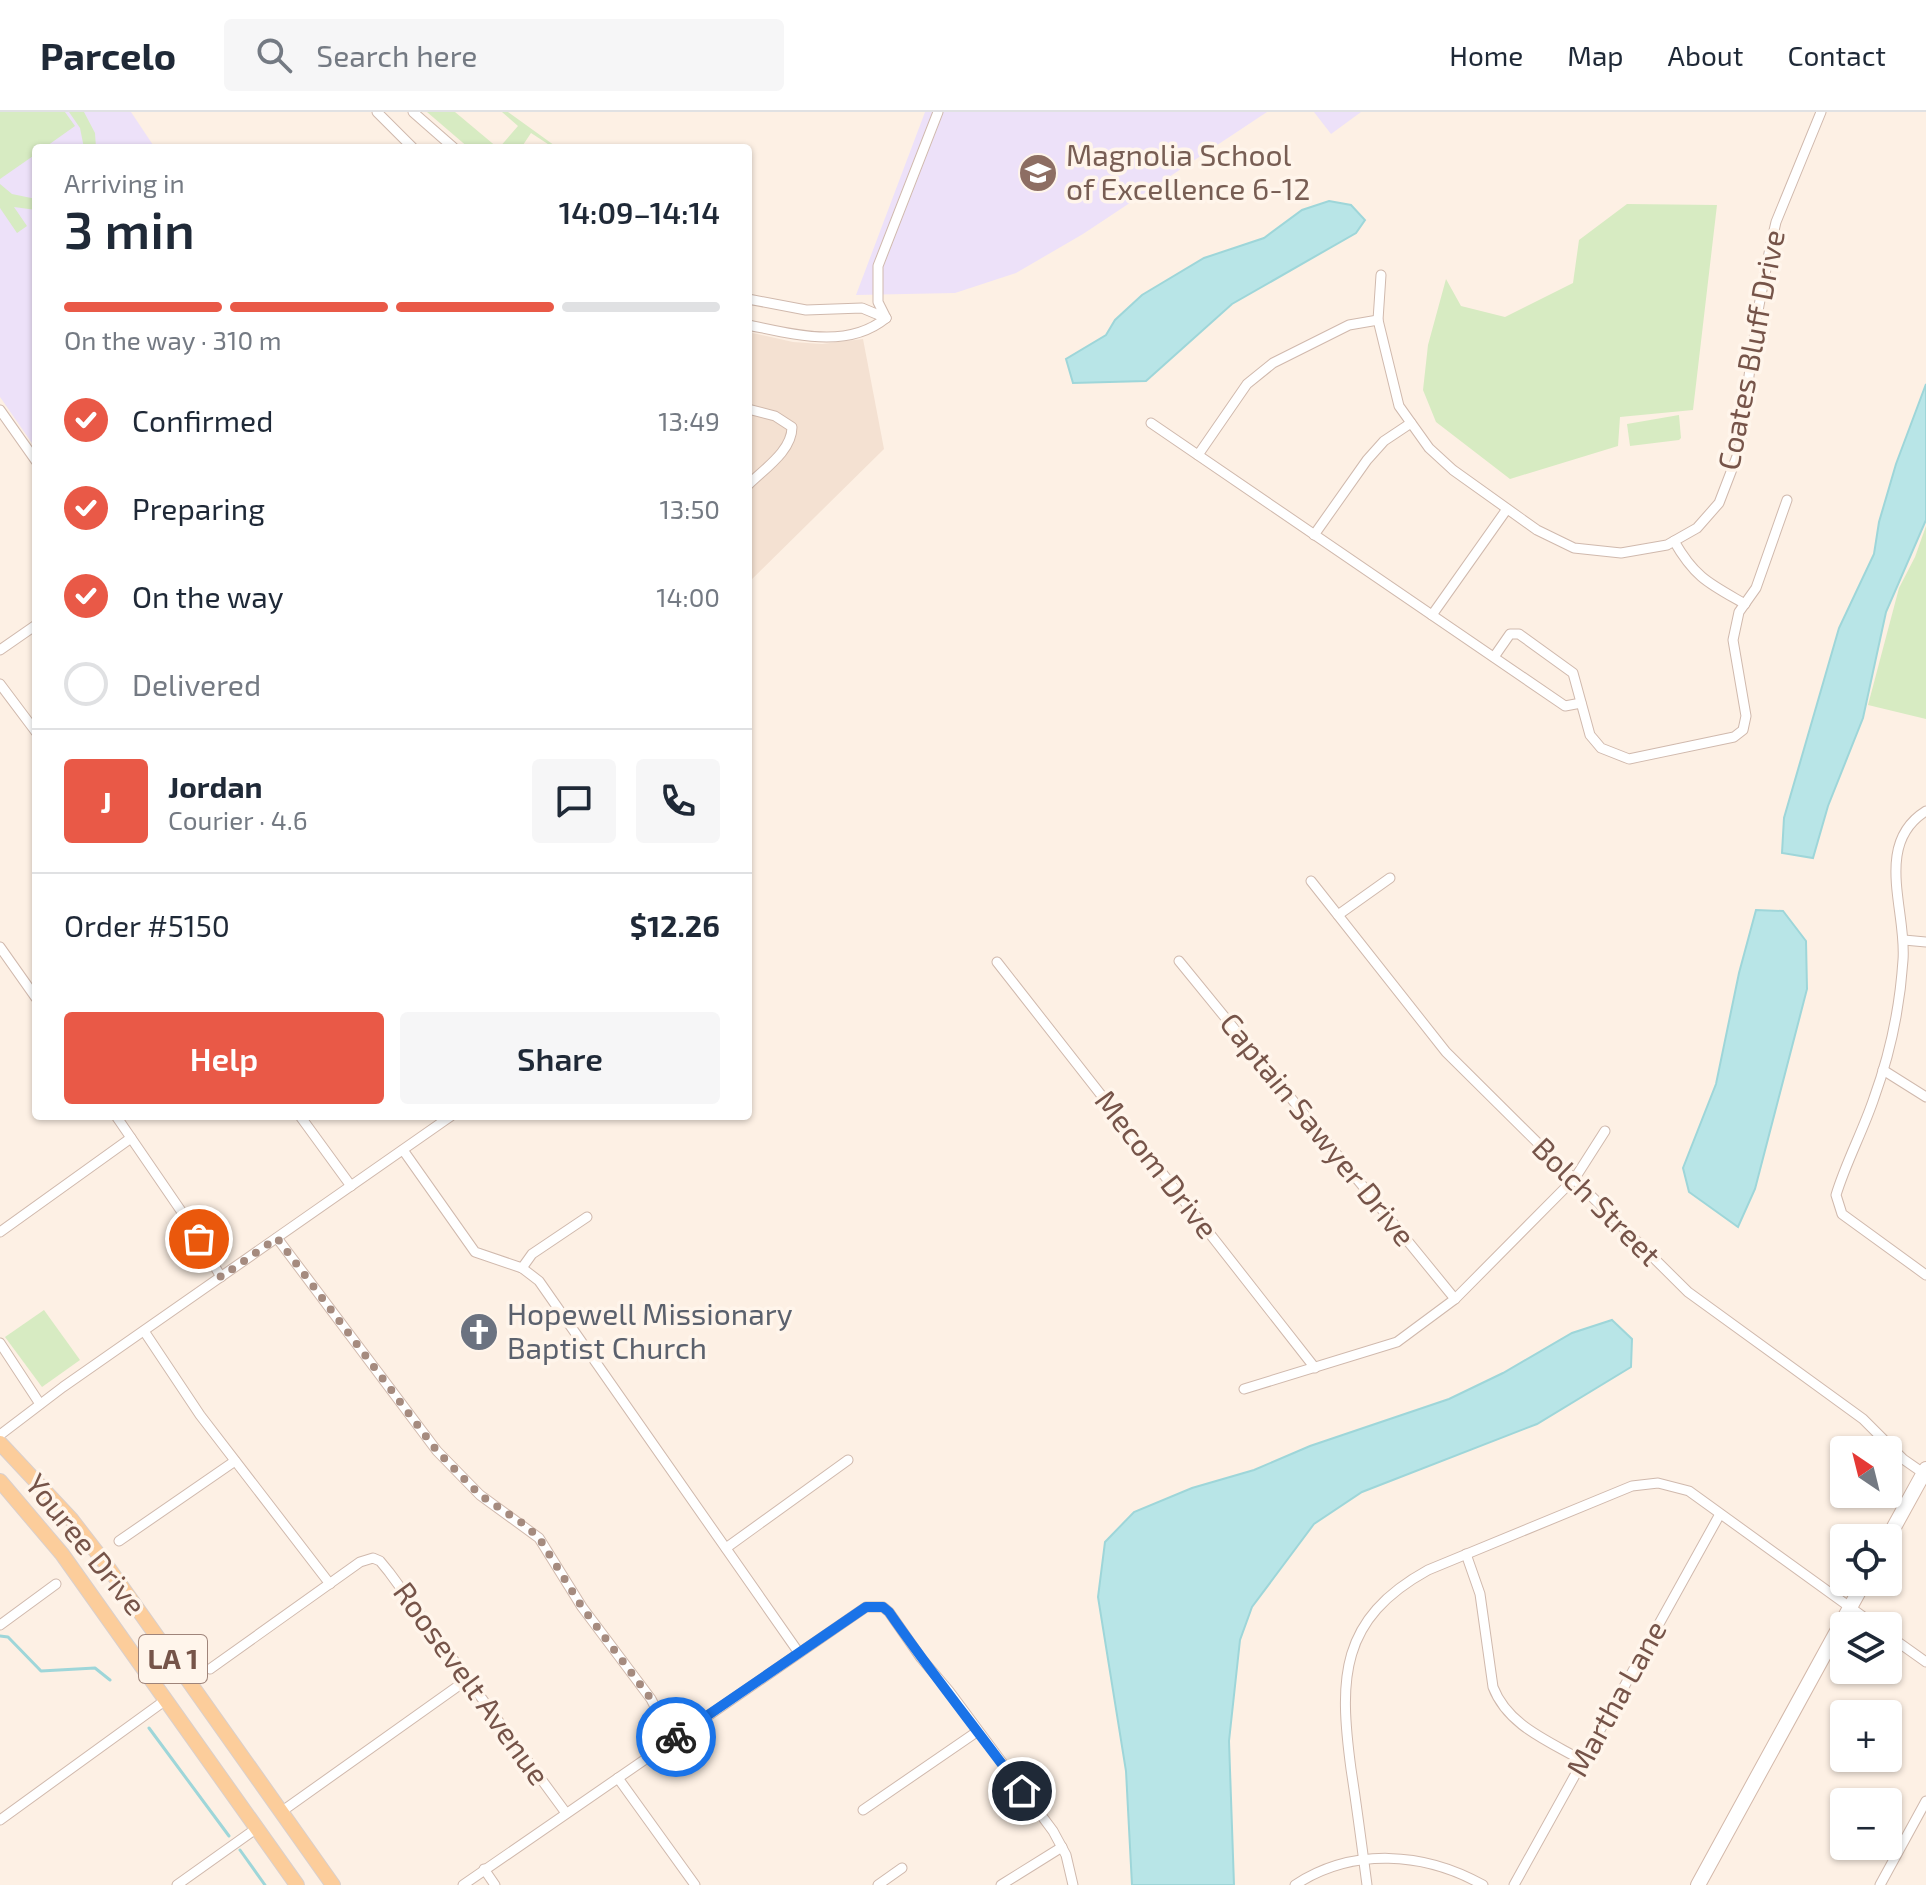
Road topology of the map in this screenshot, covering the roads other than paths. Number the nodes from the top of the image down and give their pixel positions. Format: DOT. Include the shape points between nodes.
graph roads {
  1 [pos="377,112"];
  2 [pos="413,112"];
  3 [pos="938,112"];
  4 [pos="1821,112"];
  5 [pos="409,144"];
  6 [pos="449,144"];
  7 [pos="1381,275"];
  8 [pos="752,300"];
  9 [pos="886,318"];
  10 [pos="1378,320"];
  11 [pos="752,326"];
  12 [pos="0,410"];
  13 [pos="752,410"];
  14 [pos="1151,423"];
  15 [pos="1411,423"];
  16 [pos="32,455"];
  17 [pos="1198,455"];
  18 [pos="752,481"];
  19 [pos="1787,500"];
  20 [pos="1507,509"];
  21 [pos="1314,535"];
  22 [pos="1674,541"];
  23 [pos="1745,604"];
  24 [pos="1432,615"];
  25 [pos="32,628"];
  26 [pos="0,650"];
  27 [pos="1494,657"];
  28 [pos="0,684"];
  29 [pos="1581,703"];
  30 [pos="32,727"];
  31 [pos="1926,811"];
  32 [pos="1390,878"];
  33 [pos="1311,881"];
  34 [pos="1338,915"];
  35 [pos="1904,940"];
  36 [pos="1926,942"];
  37 [pos="0,947"];
  38 [pos="1179,961"];
  39 [pos="997,962"];
  40 [pos="32,992"];
  41 [pos="1883,1070"];
  42 [pos="1926,1097"];
  43 [pos="119,1120"];
  44 [pos="303,1120"];
  45 [pos="445,1120"];
  46 [pos="1605,1131"];
  47 [pos="131,1138"];
  48 [pos="403,1150"];
  49 [pos="1575,1178"];
  50 [pos="351,1186"];
  51 [pos="587,1217"];
  52 [pos="0,1232"];
  53 [pos="277,1238"];
  54 [pos="522,1268"];
  55 [pos="1926,1275"];
  56 [pos="221,1277"];
  57 [pos="1455,1299"];
  58 [pos="144,1331"];
  59 [pos="0,1343"];
  60 [pos="1315,1368"];
  61 [pos="1244,1389"];
  62 [pos="40,1404"];
  63 [pos="0,1435"];
  64 [pos="0,1443"];
  65 [pos="848,1460"];
  66 [pos="235,1461"];
  67 [pos="1925,1472"];
  68 [pos="0,1481"];
  69 [pos="1720,1514"];
  70 [pos="1896,1524"];
  71 [pos="119,1541"];
  72 [pos="726,1548"];
  73 [pos="1466,1554"];
  74 [pos="56,1584"];
  75 [pos="330,1584"];
  76 [pos="1856,1596"];
  77 [pos="1850,1607"];
  78 [pos="1857,1612"];
  79 [pos="0,1625"];
  80 [pos="1902,1645"];
  81 [pos="799,1653"];
  82 [pos="1926,1662"];
  83 [pos="210,1669"];
  84 [pos="468,1679"];
  85 [pos="167,1699"];
  86 [pos="978,1731"];
  87 [pos="672,1740"];
  88 [pos="1583,1761"];
  89 [pos="618,1778"];
  90 [pos="1926,1801"];
  91 [pos="863,1810"];
  92 [pos="281,1812"];
  93 [pos="566,1813"];
  94 [pos="0,1820"];
  95 [pos="257,1828"];
  96 [pos="1062,1847"];
  97 [pos="1363,1859"];
  98 [pos="902,1868"];
  99 [pos="484,1869"];
  100 [pos="177,1885"];
  101 [pos="297,1885"];
  102 [pos="333,1885"];
  103 [pos="463,1885"];
  104 [pos="495,1885"];
  105 [pos="695,1885"];
  106 [pos="878,1885"];
  107 [pos="1001,1885"];
  108 [pos="1073,1885"];
  109 [pos="1295,1885"];
  110 [pos="1367,1885"];
  111 [pos="1483,1885"];
  112 [pos="1514,1885"];
  113 [pos="1698,1885"];
  114 [pos="1880,1885"];
  1 -- 5 [label="street"];
  2 -- 6 [label="street"];
  3 -- 9 [label="street" via="878,266 878,302"];
  4 -- 22 [label="street, Coates Bluff Drive" via="1776,222 1739,451 1719,503 1697,528"];
  7 -- 10 [label="street, Coates Bluff Drive"];
  8 -- 9 [label="street" via="806,310 862,308"];
  9 -- 11 [label="street" via="872,330 824,338"];
  10 -- 15 [label="street, Coates Bluff Drive" via="1399,406"];
  10 -- 17 [label="street" via="1349,325 1273,363 1247,384"];
  12 -- 16 [label="street"];
  13 -- 18 [label="street" via="792,427 788,445"];
  14 -- 17 [label="street"];
  15 -- 20 [label="street, Coates Bluff Drive" via="1453,470"];
  15 -- 21 [label="street" via="1367,460"];
  17 -- 21 [label="street"];
  19 -- 23 [label="street" via="1756,588"];
  20 -- 22 [label="street, Coates Bluff Drive" via="1574,548 1621,553"];
  20 -- 24 [label="street"];
  21 -- 24 [label="street"];
  22 -- 23 [label="street" via="1703,581"];
  23 -- 29 [label="street" via="1733,640 1746,716 1743,730 1734,737 1629,759 1601,748 1590,735"];
  24 -- 27 [label="street"];
  25 -- 26 [label="street"];
  27 -- 29 [label="street" via="1565,706"];
  27 -- 29 [label="street" via="1510,634 1519,634 1573,673"];
  28 -- 30 [label="street"];
  31 -- 35 [label="street" via="1898,845 1895,868"];
  32 -- 34 [label="street"];
  33 -- 34 [label="street, Bolch Street"];
  34 -- 49 [label="street, Bolch Street" via="1446,1052"];
  35 -- 36 [label="street"];
  35 -- 41 [label="street"];
  37 -- 40 [label="street"];
  38 -- 57 [label="street, Captain Sawyer Drive"];
  39 -- 60 [label="street, Mecom Drive"];
  41 -- 42 [label="street"];
  41 -- 55 [label="street" via="1837,1191 1838,1206"];
  43 -- 47 [label="street"];
  44 -- 50 [label="street"];
  45 -- 48 [label="street"];
  46 -- 49 [label="street"];
  47 -- 52 [label="street"];
  47 -- 56 [label="street"];
  48 -- 50 [label="street"];
  48 -- 54 [label="street" via="475,1252"];
  49 -- 57 [label="street"];
  49 -- 67 [label="street, Bolch Street" via="1688,1292 1863,1419 1903,1459"];
  50 -- 53 [label="street"];
  51 -- 54 [label="street" via="532,1254"];
  53 -- 56 [label="street"];
  53 -- 87 [label="street" via="437,1451 480,1495 539,1538 582,1607 651,1699"];
  54 -- 72 [label="street" via="539,1281"];
  56 -- 58 [label="street"];
  57 -- 60 [label="street" via="1397,1342"];
  58 -- 62 [label="street"];
  58 -- 66 [label="street"];
  59 -- 62 [label="street"];
  60 -- 61 [label="street"];
  62 -- 63 [label="street"];
  64 -- 92 [label="main road, Youree Drive / LA 1" via="105,1563"];
  65 -- 72 [label="street"];
  66 -- 71 [label="street"];
  66 -- 75 [label="street"];
  67 -- 70 [label="street"];
  68 -- 85 [label="main road, Youree Drive / LA 1" via="62,1554"];
  69 -- 73 [label="street" via="1689,1491 1640,1484"];
  69 -- 77 [label="street"];
  69 -- 88 [label="street, Martha Lane"];
  72 -- 81 [label="street"];
  73 -- 88 [label="street" via="1480,1594 1498,1701 1518,1723"];
  73 -- 97 [label="street" via="1389,1595 1353,1649 1346,1673 1345,1724"];
  74 -- 79 [label="street"];
  75 -- 83 [label="street"];
  75 -- 84 [label="street, Roosevelt Avenue" via="360,1562 380,1561"];
  76 -- 77 [label="street"];
  77 -- 78 [label="street"];
  77 -- 113 [label="street"];
  80 -- 82 [label="street"];
  81 -- 86 [label="street" via="866,1607 883,1607"];
  81 -- 87 [label="street"];
  84 -- 92 [label="street"];
  84 -- 93 [label="street, Roosevelt Avenue"];
  85 -- 94 [label="street"];
  85 -- 95 [label="main road, Youree Drive / LA 1"];
  86 -- 91 [label="street"];
  86 -- 96 [label="street"];
  87 -- 89 [label="street"];
  88 -- 112 [label="street, Martha Lane"];
  89 -- 93 [label="street"];
  89 -- 105 [label="street"];
  90 -- 114 [label="street"];
  92 -- 102 [label="main road, Youree Drive / LA 1"];
  93 -- 99 [label="street"];
  95 -- 100 [label="street"];
  95 -- 101 [label="main road, Youree Drive / LA 1"];
  96 -- 107 [label="street"];
  96 -- 108 [label="street"];
  97 -- 109 [label="street" via="1317,1872"];
  97 -- 110 [label="street"];
  97 -- 111 [label="street" via="1424,1862"];
  98 -- 106 [label="street"];
  99 -- 103 [label="street"];
  99 -- 104 [label="street"];
}
